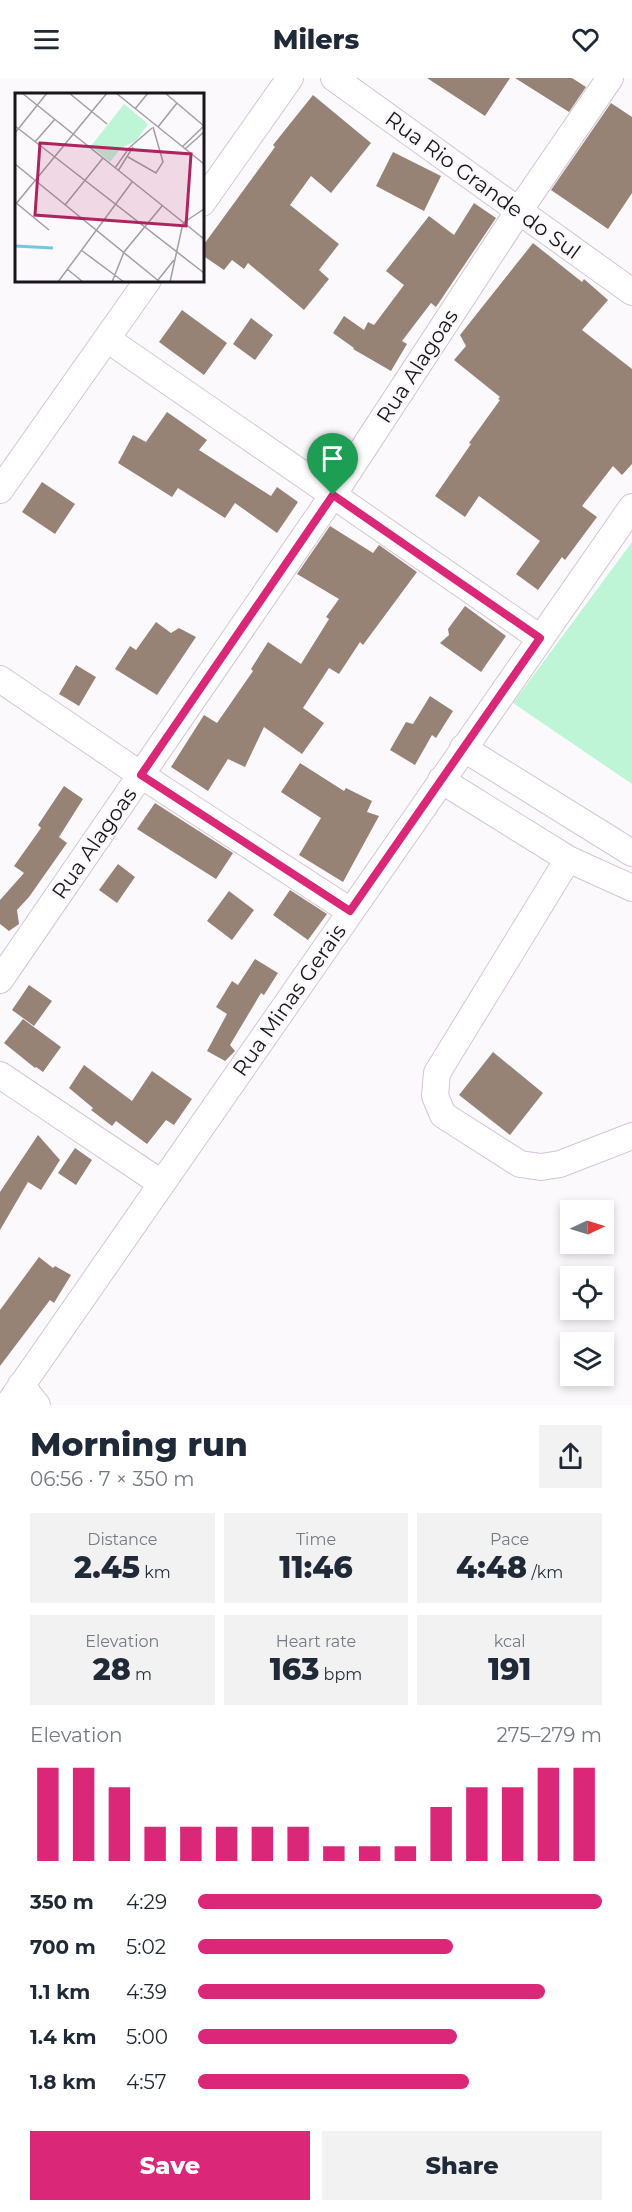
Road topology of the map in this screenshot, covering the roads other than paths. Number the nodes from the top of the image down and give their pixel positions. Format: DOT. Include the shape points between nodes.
graph roads {
  1 [pos="290,78"];
  2 [pos="334,78"];
  3 [pos="610,78"];
  4 [pos="204,200"];
  5 [pos="518,212"];
  6 [pos="147,282"];
  7 [pos="632,292"];
  8 [pos="107,339"];
  9 [pos="0,490"];
  10 [pos="333,495"];
  11 [pos="632,507"];
  12 [pos="540,638"];
  13 [pos="0,679"];
  14 [pos="462,748"];
  15 [pos="141,775"];
  16 [pos="441,780"];
  17 [pos="632,853"];
  18 [pos="568,859"];
  19 [pos="632,888"];
  20 [pos="350,911"];
  21 [pos="0,980"];
  22 [pos="0,1075"];
  23 [pos="632,1136"];
  24 [pos="160,1184"];
  25 [pos="10,1390"];
  26 [pos="37,1405"];
  1 -- 4 [label="street"];
  2 -- 5 [label="street, Rua Rio Grande do Sul"];
  3 -- 5 [label="street, Rua Alagoas"];
  5 -- 7 [label="street, Rua Rio Grande do Sul"];
  5 -- 10 [label="street, Rua Alagoas"];
  6 -- 8 [label="street"];
  8 -- 9 [label="street"];
  8 -- 10 [label="street"];
  10 -- 12 [label="street"];
  10 -- 15 [label="street, Rua Alagoas"];
  11 -- 12 [label="street, Rua Minas Gerais"];
  12 -- 14 [label="street, Rua Minas Gerais"];
  13 -- 15 [label="street"];
  14 -- 16 [label="street, Rua Minas Gerais"];
  14 -- 17 [label="street"];
  15 -- 20 [label="street"];
  15 -- 21 [label="street, Rua Alagoas"];
  16 -- 18 [label="street"];
  16 -- 20 [label="street, Rua Minas Gerais"];
  18 -- 19 [label="street"];
  18 -- 23 [label="street" via="436,1073 435,1096 443,1115 520,1164 560,1164"];
  20 -- 24 [label="street, Rua Minas Gerais"];
  22 -- 24 [label="street"];
  24 -- 25 [label="street, Rua Minas Gerais"];
  25 -- 26 [label="street"];
}
